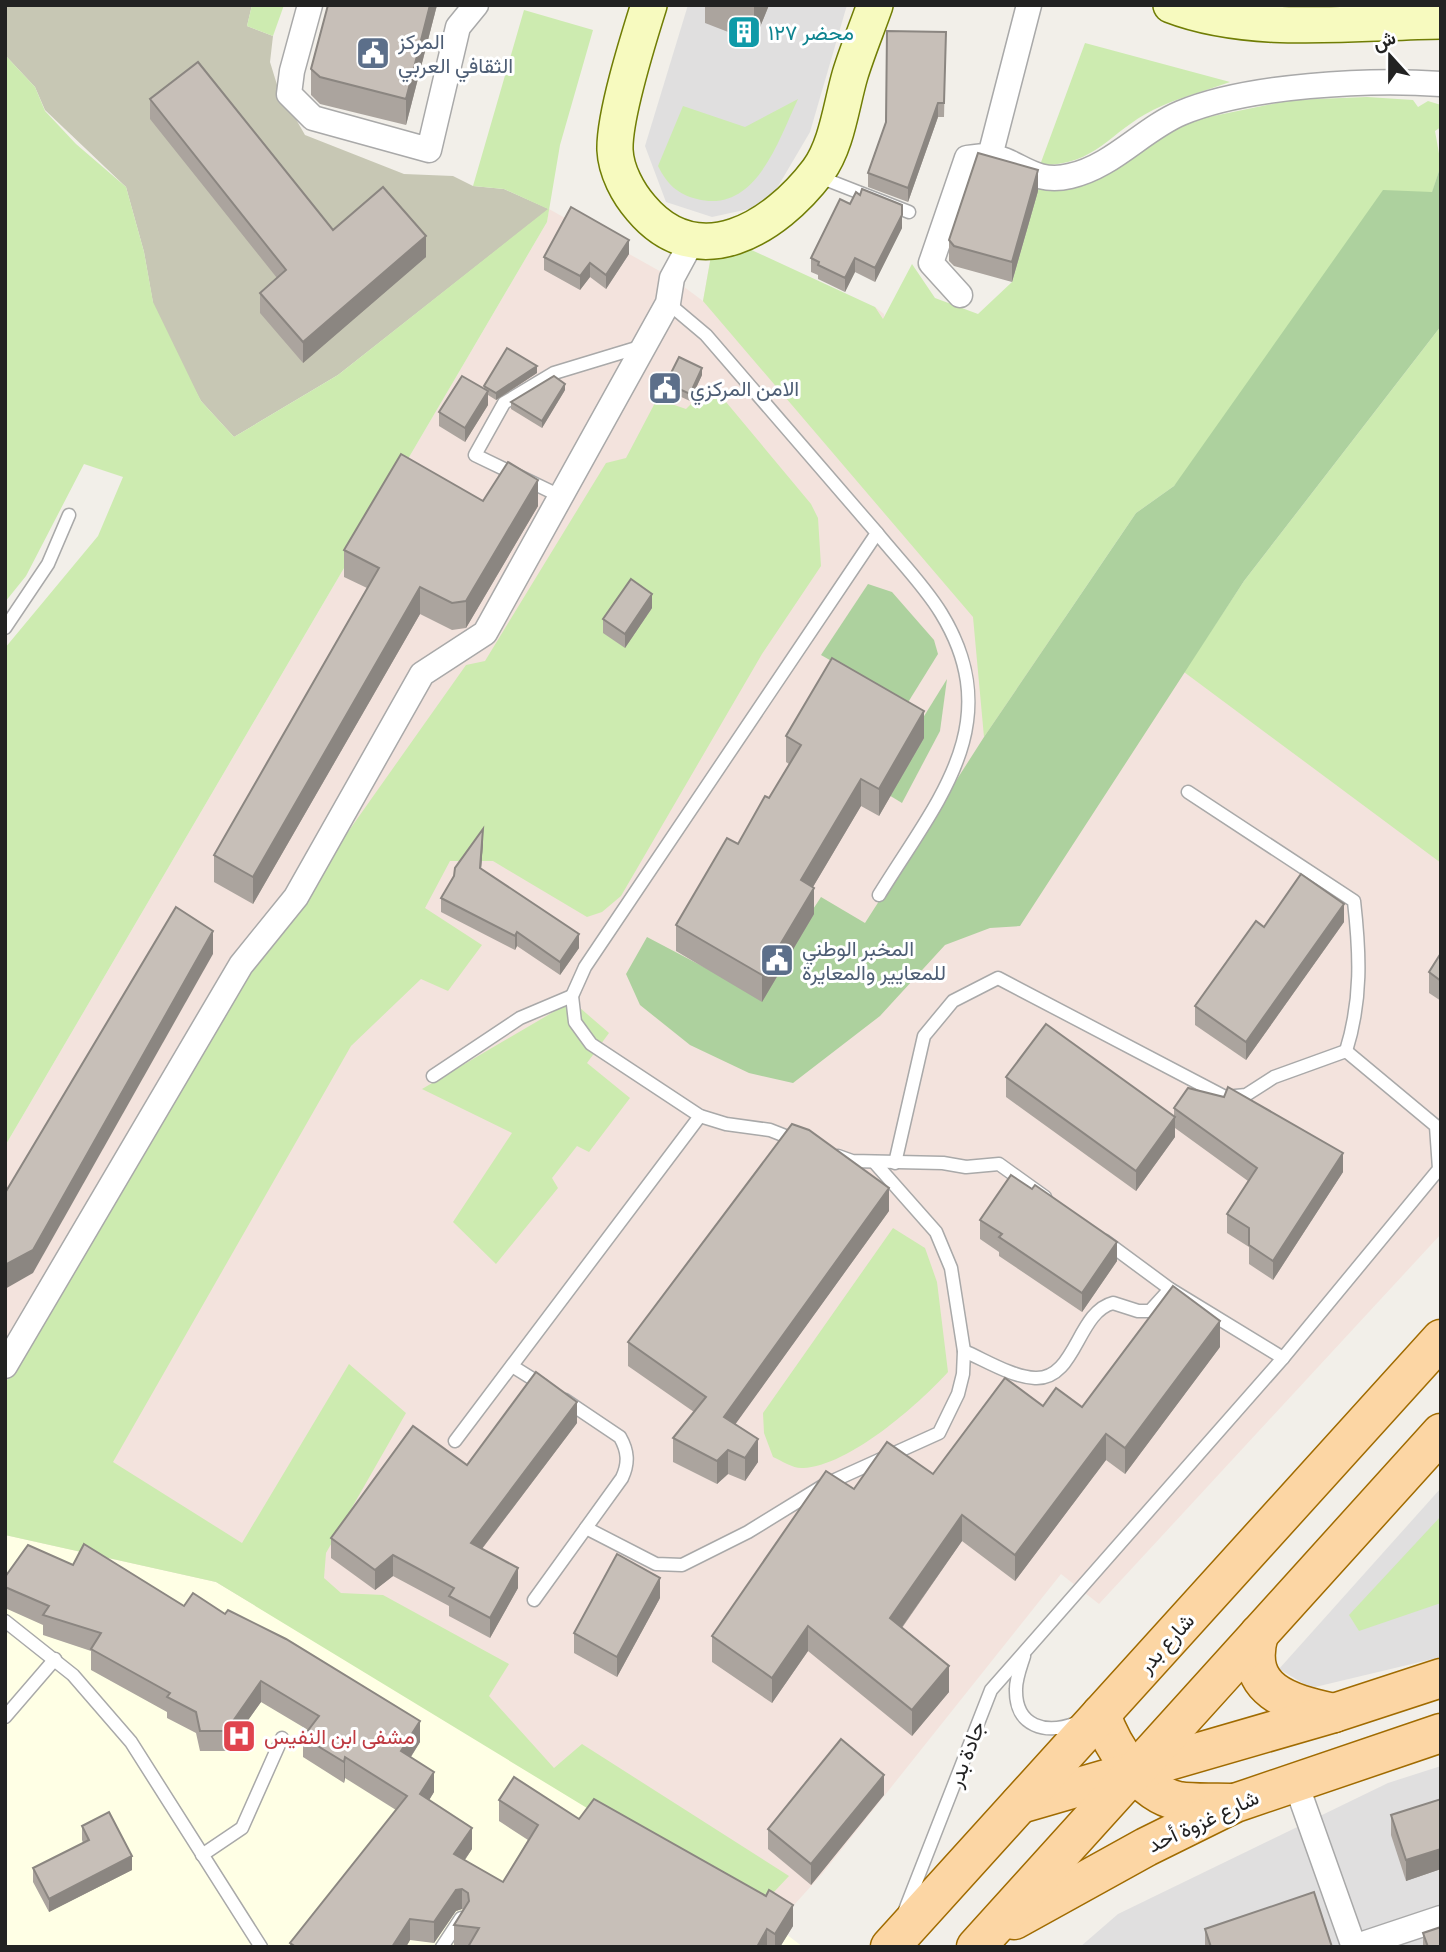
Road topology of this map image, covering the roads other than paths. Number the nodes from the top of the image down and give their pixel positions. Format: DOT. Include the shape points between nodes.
graph roads {
  1 [pos="310,5"];
  2 [pos="476,5"];
  3 [pos="649,5"];
  4 [pos="876,5"];
  5 [pos="1029,5"];
  6 [pos="1171,5"];
  7 [pos="1441,21"];
  8 [pos="1441,84"];
  9 [pos="990,156"];
  10 [pos="814,175"];
  11 [pos="909,212"];
  12 [pos="691,243"];
  13 [pos="960,295"];
  14 [pos="668,303"];
  15 [pos="644,346"];
  16 [pos="560,496"];
  17 [pos="69,515"];
  18 [pos="877,533"];
  19 [pos="5,628"];
  20 [pos="1188,792"];
  21 [pos="879,895"];
  22 [pos="572,996"];
  23 [pos="1346,1051"];
  24 [pos="433,1076"];
  25 [pos="700,1116"];
  26 [pos="875,1163"];
  27 [pos="895,1163"];
  28 [pos="1053,1203"];
  29 [pos="1096,1234"];
  30 [pos="1170,1289"];
  31 [pos="1441,1339"];
  32 [pos="964,1351"];
  33 [pos="1283,1358"];
  34 [pos="5,1366"];
  35 [pos="512,1366"];
  36 [pos="1441,1433"];
  37 [pos="455,1441"];
  38 [pos="586,1528"];
  39 [pos="534,1600"];
  40 [pos="5,1621"];
  41 [pos="1259,1634"];
  42 [pos="1025,1653"];
  43 [pos="55,1659"];
  44 [pos="1441,1678"];
  45 [pos="1334,1713"];
  46 [pos="1101,1714"];
  47 [pos="5,1717"];
  48 [pos="1441,1733"];
  49 [pos="282,1738"];
  50 [pos="1134,1772"];
  51 [pos="1294,1781"];
  52 [pos="1235,1803"];
  53 [pos="1020,1804"];
  54 [pos="202,1854"];
  55 [pos="461,1918"];
  56 [pos="1441,1918"];
  57 [pos="891,1945"];
  58 [pos="261,1947"];
  59 [pos="442,1947"];
  60 [pos="976,1947"];
  61 [pos="983,1947"];
  62 [pos="1354,1947"];
  1 -- 2 [label="street" via="289,94 313,118 429,150 458,27"];
  3 -- 12 [label="main road" via="615,150 621,174 637,203 663,228"];
  4 -- 10 [label="main road" via="831,144"];
  5 -- 9 [label="street"];
  6 -- 7 [label="main road" via="1197,14 1277,23"];
  8 -- 9 [label="street" via="1399,81 1317,86 1231,99 1181,113 1093,167 1069,176 1039,177"];
  9 -- 13 [label="street" via="967,158 930,263"];
  10 -- 11 [label="lane"];
  10 -- 12 [label="main road" via="765,222 713,242"];
  12 -- 14 [label="street" via="672,278"];
  14 -- 15 [label="street"];
  14 -- 18 [label="lane" via="706,335"];
  15 -- 16 [label="street"];
  15 -- 16 [label="lane" via="554,373 504,403 475,455"];
  16 -- 34 [label="street" via="485,633 422,674 296,897 241,965"];
  17 -- 19 [label="lane" via="48,564"];
  18 -- 21 [label="lane" via="941,613 965,667 969,726 956,769"];
  18 -- 22 [label="lane" via="585,967"];
  20 -- 23 [label="lane" via="1354,901 1359,941 1357,1015"];
  22 -- 24 [label="lane" via="520,1018"];
  22 -- 25 [label="lane" via="575,1022 591,1044"];
  23 -- 27 [label="lane" via="1274,1077 1246,1095 1225,1097 998,978 953,1001 924,1036"];
  23 -- 33 [label="lane, جادة بدر" via="1436,1126 1439,1169"];
  25 -- 26 [label="lane" via="771,1130 852,1161"];
  25 -- 35 [label="lane"];
  26 -- 27 [label="lane"];
  26 -- 32 [label="lane" via="936,1232 951,1268"];
  27 -- 28 [label="lane" via="999,1164"];
  29 -- 30 [label="lane"];
  30 -- 32 [label="lane" via="1150,1311 1114,1303 1099,1309 1060,1367 1045,1377 1027,1376"];
  30 -- 33 [label="lane"];
  31 -- 46 [label="main road, شارع بدر"];
  32 -- 38 [label="lane" via="958,1395 939,1433 826,1484 690,1562 674,1567 656,1564"];
  33 -- 42 [label="lane, جادة بدر"];
  35 -- 37 [label="lane"];
  35 -- 38 [label="lane" via="612,1430 625,1445 626,1471"];
  36 -- 41 [label="main road"];
  38 -- 39 [label="lane"];
  40 -- 43 [label="lane"];
  41 -- 45 [label="main road" via="1254,1653 1269,1689 1285,1699"];
  41 -- 50 [label="main road"];
  42 -- 46 [label="lane" via="1016,1688 1019,1710 1028,1723 1043,1730 1064,1728"];
  42 -- 57 [label="lane, جادة بدر" via="991,1690"];
  43 -- 47 [label="lane"];
  43 -- 54 [label="lane" via="100,1702 131,1742"];
  44 -- 45 [label="main road"];
  45 -- 50 [label="main road"];
  46 -- 50 [label="main road" via="1114,1745"];
  46 -- 53 [label="main road, شارع بدر"];
  48 -- 51 [label="main road, شارع غزوة أحد"];
  49 -- 54 [label="lane" via="242,1828"];
  50 -- 52 [label="main road" via="1176,1800"];
  50 -- 53 [label="main road"];
  50 -- 60 [label="main road"];
  51 -- 52 [label="main road, شارع غزوة أحد"];
  51 -- 62 [label="street"];
  52 -- 61 [label="main road, شارع غزوة أحد" via="1017,1918"];
  53 -- 57 [label="main road, شارع بدر"];
  54 -- 58 [label="lane"];
  55 -- 59 [label="lane"];
  56 -- 62 [label="street"];
}
